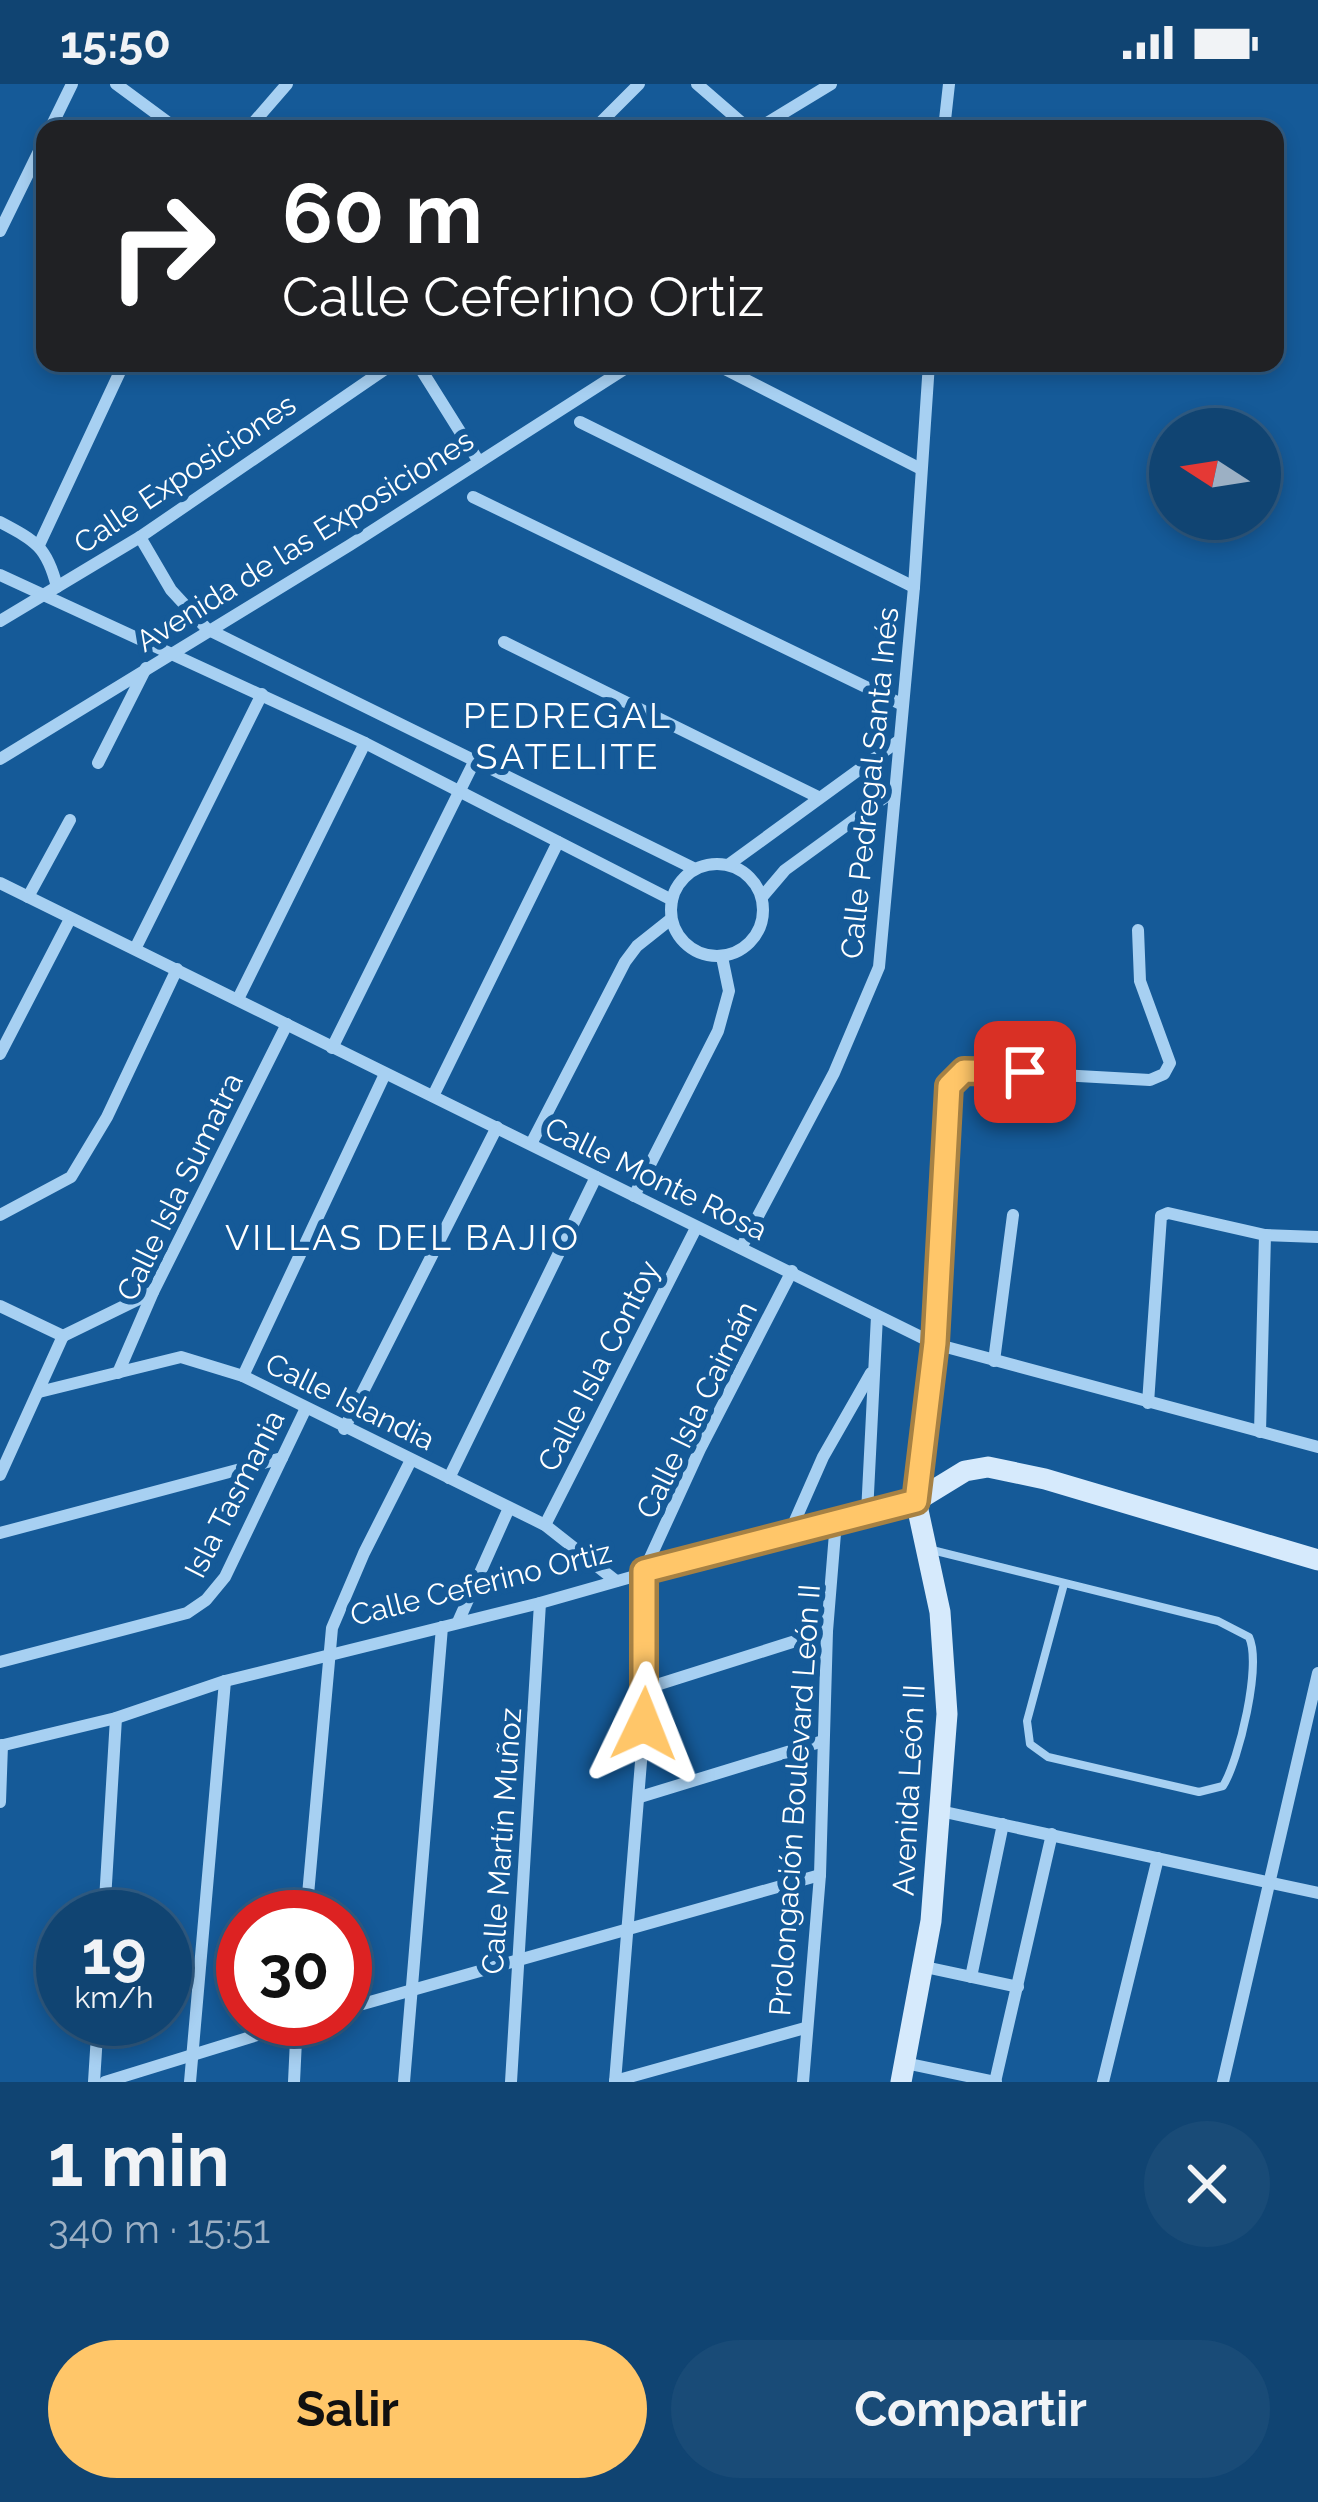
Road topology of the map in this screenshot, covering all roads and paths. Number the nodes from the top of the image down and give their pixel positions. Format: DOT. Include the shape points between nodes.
graph roads {
  1 [pos="72,84"];
  2 [pos="116,84"];
  3 [pos="287,84"];
  4 [pos="639,84"];
  5 [pos="698,84"];
  6 [pos="831,84"];
  7 [pos="949,84"];
  8 [pos="54,120"];
  9 [pos="165,120"];
  10 [pos="256,120"];
  11 [pos="603,120"];
  12 [pos="742,120"];
  13 [pos="769,120"];
  14 [pos="945,120"];
  15 [pos="36,157"];
  16 [pos="0,231"];
  17 [pos="120,372"];
  18 [pos="381,372"];
  19 [pos="423,372"];
  20 [pos="620,372"];
  21 [pos="730,372"];
  22 [pos="928,372"];
  23 [pos="580,422"];
  24 [pos="479,462"];
  25 [pos="921,469"];
  26 [pos="473,497"];
  27 [pos="0,522"];
  28 [pos="140,537"];
  29 [pos="39,545"];
  30 [pos="0,575"];
  31 [pos="57,587"];
  32 [pos="914,587"];
  33 [pos="41,596"];
  34 [pos="0,621"];
  35 [pos="207,629"];
  36 [pos="504,642"];
  37 [pos="172,652"];
  38 [pos="146,668"];
  39 [pos="262,694"];
  40 [pos="901,704"];
  41 [pos="897,742"];
  42 [pos="365,743"];
  43 [pos="0,758"];
  44 [pos="475,760"];
  45 [pos="98,763"];
  46 [pos="895,790"];
  47 [pos="461,791"];
  48 [pos="818,796"];
  49 [pos="70,820"];
  50 [pos="558,842"];
  51 [pos="728,865"];
  52 [pos="695,869"];
  53 [pos="0,883"];
  54 [pos="28,897"];
  55 [pos="762,897"];
  56 [pos="672,900"];
  57 [pos="70,920"];
  58 [pos="671,920"];
  59 [pos="1138,929"];
  60 [pos="135,949"];
  61 [pos="722,957"];
  62 [pos="177,969"];
  63 [pos="238,999"];
  64 [pos="287,1024"];
  65 [pos="332,1048"];
  66 [pos="0,1054"];
  67 [pos="385,1074"];
  68 [pos="433,1096"];
  69 [pos="497,1127"];
  70 [pos="531,1144"];
  71 [pos="596,1177"];
  72 [pos="634,1196"];
  73 [pos="0,1215"];
  74 [pos="1013,1215"];
  75 [pos="696,1228"];
  76 [pos="1265,1235"];
  77 [pos="1318,1237"];
  78 [pos="741,1248"];
  79 [pos="793,1271"];
  80 [pos="153,1292"];
  81 [pos="0,1306"];
  82 [pos="878,1316"];
  83 [pos="63,1336"];
  84 [pos="935,1343"];
  85 [pos="994,1361"];
  86 [pos="873,1370"];
  87 [pos="118,1373"];
  88 [pos="243,1376"];
  89 [pos="39,1392"];
  90 [pos="1148,1403"];
  91 [pos="306,1408"];
  92 [pos="344,1429"];
  93 [pos="1260,1432"];
  94 [pos="1318,1447"];
  95 [pos="282,1458"];
  96 [pos="411,1460"];
  97 [pos="0,1475"];
  98 [pos="449,1478"];
  99 [pos="916,1501"];
  100 [pos="508,1508"];
  101 [pos="867,1513"];
  102 [pos="836,1521"];
  103 [pos="545,1525"];
  104 [pos="790,1532"];
  105 [pos="0,1533"];
  106 [pos="927,1549"];
  107 [pos="1318,1560"];
  108 [pos="644,1571"];
  109 [pos="616,1581"];
  110 [pos="1064,1584"];
  111 [pos="540,1603"];
  112 [pos="458,1622"];
  113 [pos="442,1627"];
  114 [pos="827,1630"];
  115 [pos="328,1654"];
  116 [pos="0,1662"];
  117 [pos="1318,1673"];
  118 [pos="225,1681"];
  119 [pos="647,1688"];
  120 [pos="116,1718"];
  121 [pos="823,1741"];
  122 [pos="1,1746"];
  123 [pos="640,1797"];
  124 [pos="0,1802"];
  125 [pos="940,1811"];
  126 [pos="1003,1824"];
  127 [pos="1052,1834"];
  128 [pos="1158,1858"];
  129 [pos="820,1875"];
  130 [pos="1270,1882"];
  131 [pos="106,1890"];
  132 [pos="308,1890"];
  133 [pos="1318,1893"];
  134 [pos="630,1931"];
  135 [pos="518,1963"];
  136 [pos="925,1967"];
  137 [pos="971,1976"];
  138 [pos="1018,1987"];
  139 [pos="409,1992"];
  140 [pos="372,2002"];
  141 [pos="805,2028"];
  142 [pos="216,2045"];
  143 [pos="96,2046"];
  144 [pos="298,2046"];
  145 [pos="192,2052"];
  146 [pos="903,2073"];
  147 [pos="615,2081"];
  148 [pos="94,2082"];
  149 [pos="105,2082"];
  150 [pos="190,2082"];
  151 [pos="294,2082"];
  152 [pos="404,2082"];
  153 [pos="511,2082"];
  154 [pos="803,2082"];
  155 [pos="995,2082"];
  156 [pos="1103,2082"];
  157 [pos="1223,2082"];
  1 -- 8 [label="street"];
  2 -- 9 [label="street"];
  3 -- 10 [label="street"];
  4 -- 11 [label="street"];
  5 -- 12 [label="street"];
  6 -- 13 [label="street"];
  7 -- 14 [label="street"];
  15 -- 16 [label="street"];
  17 -- 29 [label="street"];
  18 -- 28 [label="street, Calle Exposiciones"];
  19 -- 24 [label="street"];
  20 -- 24 [label="street, Avenida de las Exposiciones"];
  21 -- 25 [label="street"];
  22 -- 25 [label="street, Calle Pedregal Santa Inés"];
  23 -- 32 [label="street"];
  24 -- 35 [label="street, Avenida de las Exposiciones"];
  25 -- 32 [label="street, Calle Pedregal Santa Inés"];
  26 -- 40 [label="street"];
  27 -- 29 [label="street"];
  28 -- 31 [label="street, Calle Exposiciones"];
  28 -- 35 [label="street" via="171,590"];
  29 -- 31 [label="street"];
  30 -- 33 [label="street"];
  31 -- 33 [label="street, Calle Exposiciones"];
  32 -- 40 [label="street, Calle Pedregal Santa Inés"];
  33 -- 34 [label="street, Calle Exposiciones"];
  33 -- 37 [label="street"];
  35 -- 37 [label="street, Avenida de las Exposiciones"];
  35 -- 44 [label="street"];
  36 -- 48 [label="street"];
  37 -- 38 [label="street, Avenida de las Exposiciones"];
  37 -- 39 [label="street"];
  38 -- 43 [label="street, Avenida de las Exposiciones"];
  38 -- 45 [label="street"];
  39 -- 42 [label="street"];
  39 -- 60 [label="street"];
  40 -- 41 [label="street, Calle Pedregal Santa Inés"];
  41 -- 46 [label="street, Calle Pedregal Santa Inés"];
  41 -- 48 [label="street"];
  42 -- 47 [label="street"];
  42 -- 63 [label="street"];
  44 -- 47 [label="street"];
  44 -- 52 [label="street"];
  46 -- 55 [label="street" via="785,870"];
  46 -- 78 [label="street, Calle Pedregal Santa Inés" via="879,967 834,1073"];
  47 -- 50 [label="street"];
  47 -- 65 [label="street"];
  48 -- 51 [label="street"];
  49 -- 54 [label="street"];
  50 -- 56 [label="street"];
  50 -- 68 [label="street"];
  51 -- 52 [label="street"];
  51 -- 55 [label="street"];
  52 -- 56 [label="street"];
  53 -- 54 [label="street, Calle Monte Rosa"];
  54 -- 57 [label="street, Calle Monte Rosa"];
  55 -- 61 [label="street" via="751,943"];
  56 -- 58 [label="street"];
  57 -- 60 [label="street, Calle Monte Rosa"];
  57 -- 66 [label="street"];
  58 -- 61 [label="street" via="684,944"];
  58 -- 70 [label="street" via="626,962"];
  59 -- 84 [label="street" via="1141,981 1170,1063 1165,1074 1150,1080 988,1070 954,1077 946,1103"];
  60 -- 62 [label="street, Calle Monte Rosa"];
  61 -- 72 [label="street" via="729,991 718,1031"];
  62 -- 63 [label="street, Calle Monte Rosa"];
  62 -- 73 [label="street" via="71,1177"];
  63 -- 64 [label="street, Calle Monte Rosa"];
  64 -- 65 [label="street, Calle Monte Rosa"];
  64 -- 80 [label="street, Calle Isla Sumatra"];
  65 -- 67 [label="street, Calle Monte Rosa"];
  67 -- 68 [label="street, Calle Monte Rosa"];
  67 -- 88 [label="street"];
  68 -- 69 [label="street, Calle Monte Rosa"];
  69 -- 70 [label="street, Calle Monte Rosa"];
  69 -- 92 [label="street"];
  70 -- 71 [label="street, Calle Monte Rosa"];
  71 -- 72 [label="street, Calle Monte Rosa"];
  71 -- 98 [label="street"];
  72 -- 75 [label="street, Calle Monte Rosa"];
  74 -- 85 [label="street"];
  75 -- 78 [label="street, Calle Monte Rosa"];
  75 -- 103 [label="street, Calle Isla Contoy"];
  76 -- 77 [label="street"];
  76 -- 90 [label="street" via="1160,1216"];
  76 -- 93 [label="street"];
  78 -- 79 [label="street, Calle Monte Rosa"];
  79 -- 82 [label="street, Calle Monte Rosa"];
  79 -- 108 [label="street, Calle Isla Caimán"];
  80 -- 83 [label="street"];
  80 -- 87 [label="street, Calle Isla Sumatra"];
  81 -- 83 [label="street"];
  82 -- 84 [label="street, Calle Monte Rosa"];
  82 -- 86 [label="street"];
  83 -- 89 [label="street"];
  84 -- 85 [label="street, Calle Monte Rosa"];
  84 -- 99 [label="street"];
  85 -- 90 [label="street, Calle Monte Rosa"];
  86 -- 101 [label="street"];
  86 -- 104 [label="street"];
  87 -- 88 [label="street, Calle Islandia" via="182,1357"];
  87 -- 89 [label="street, Calle Islandia"];
  88 -- 91 [label="street, Calle Islandia"];
  89 -- 97 [label="street"];
  90 -- 93 [label="street, Calle Monte Rosa"];
  91 -- 92 [label="street, Calle Islandia"];
  91 -- 95 [label="street, Isla Tasmania"];
  92 -- 96 [label="street, Calle Islandia"];
  93 -- 94 [label="street, Calle Monte Rosa"];
  95 -- 105 [label="street"];
  95 -- 116 [label="street, Isla Tasmania" via="225,1577 197,1607"];
  96 -- 98 [label="street, Calle Islandia"];
  96 -- 115 [label="street" via="342,1599"];
  98 -- 100 [label="street, Calle Islandia"];
  99 -- 101 [label="street, Calle Ceferino Ortiz"];
  99 -- 106 [label="street, Avenida León II"];
  99 -- 107 [label="street, Calle Ceferino Ortiz" via="988,1466"];
  100 -- 103 [label="street, Calle Islandia"];
  100 -- 112 [label="street"];
  101 -- 102 [label="street, Calle Ceferino Ortiz"];
  102 -- 104 [label="street, Calle Ceferino Ortiz"];
  102 -- 114 [label="street, Prolongación Boulevard León II"];
  103 -- 109 [label="street, Calle Islandia"];
  104 -- 108 [label="street, Calle Ceferino Ortiz"];
  106 -- 110 [label="lane"];
  106 -- 125 [label="street, Avenida León II" via="946,1668"];
  108 -- 109 [label="street, Calle Ceferino Ortiz"];
  108 -- 119 [label="street"];
  109 -- 111 [label="street, Calle Ceferino Ortiz"];
  110 -- 110 [label="lane" via="1218,1621 1249,1637 1254,1661 1223,1786 1199,1792 1048,1757 1030,1744 1027,1720"];
  111 -- 112 [label="street, Calle Ceferino Ortiz"];
  111 -- 135 [label="street, Calle Martín Muñoz"];
  112 -- 113 [label="street, Calle Ceferino Ortiz"];
  113 -- 115 [label="street, Calle Ceferino Ortiz"];
  113 -- 139 [label="street"];
  114 -- 119 [label="street"];
  114 -- 121 [label="street, Prolongación Boulevard León II"];
  115 -- 118 [label="street, Calle Ceferino Ortiz"];
  115 -- 132 [label="street"];
  117 -- 130 [label="street"];
  118 -- 120 [label="street, Calle Ceferino Ortiz"];
  118 -- 145 [label="street"];
  119 -- 123 [label="street"];
  120 -- 122 [label="street, Calle Ceferino Ortiz"];
  120 -- 131 [label="street"];
  121 -- 123 [label="street"];
  121 -- 129 [label="street, Prolongación Boulevard León II"];
  122 -- 124 [label="street"];
  123 -- 134 [label="street"];
  125 -- 126 [label="street"];
  125 -- 136 [label="street, Avenida León II"];
  126 -- 127 [label="street"];
  126 -- 137 [label="street"];
  127 -- 128 [label="street"];
  127 -- 138 [label="street"];
  128 -- 130 [label="street"];
  128 -- 156 [label="street"];
  129 -- 134 [label="street"];
  129 -- 141 [label="street, Prolongación Boulevard León II"];
  130 -- 133 [label="street"];
  130 -- 157 [label="street"];
  134 -- 135 [label="street"];
  134 -- 147 [label="street"];
  135 -- 139 [label="street"];
  135 -- 153 [label="street, Calle Martín Muñoz"];
  136 -- 137 [label="street"];
  136 -- 146 [label="street, Avenida León II"];
  137 -- 138 [label="street"];
  138 -- 155 [label="street"];
  139 -- 140 [label="street"];
  139 -- 152 [label="street"];
  141 -- 147 [label="street"];
  141 -- 154 [label="street, Prolongación Boulevard León II"];
  142 -- 145 [label="street"];
  143 -- 148 [label="street"];
  144 -- 151 [label="street"];
  145 -- 149 [label="street"];
  145 -- 150 [label="street"];
  146 -- 155 [label="street"];
}
